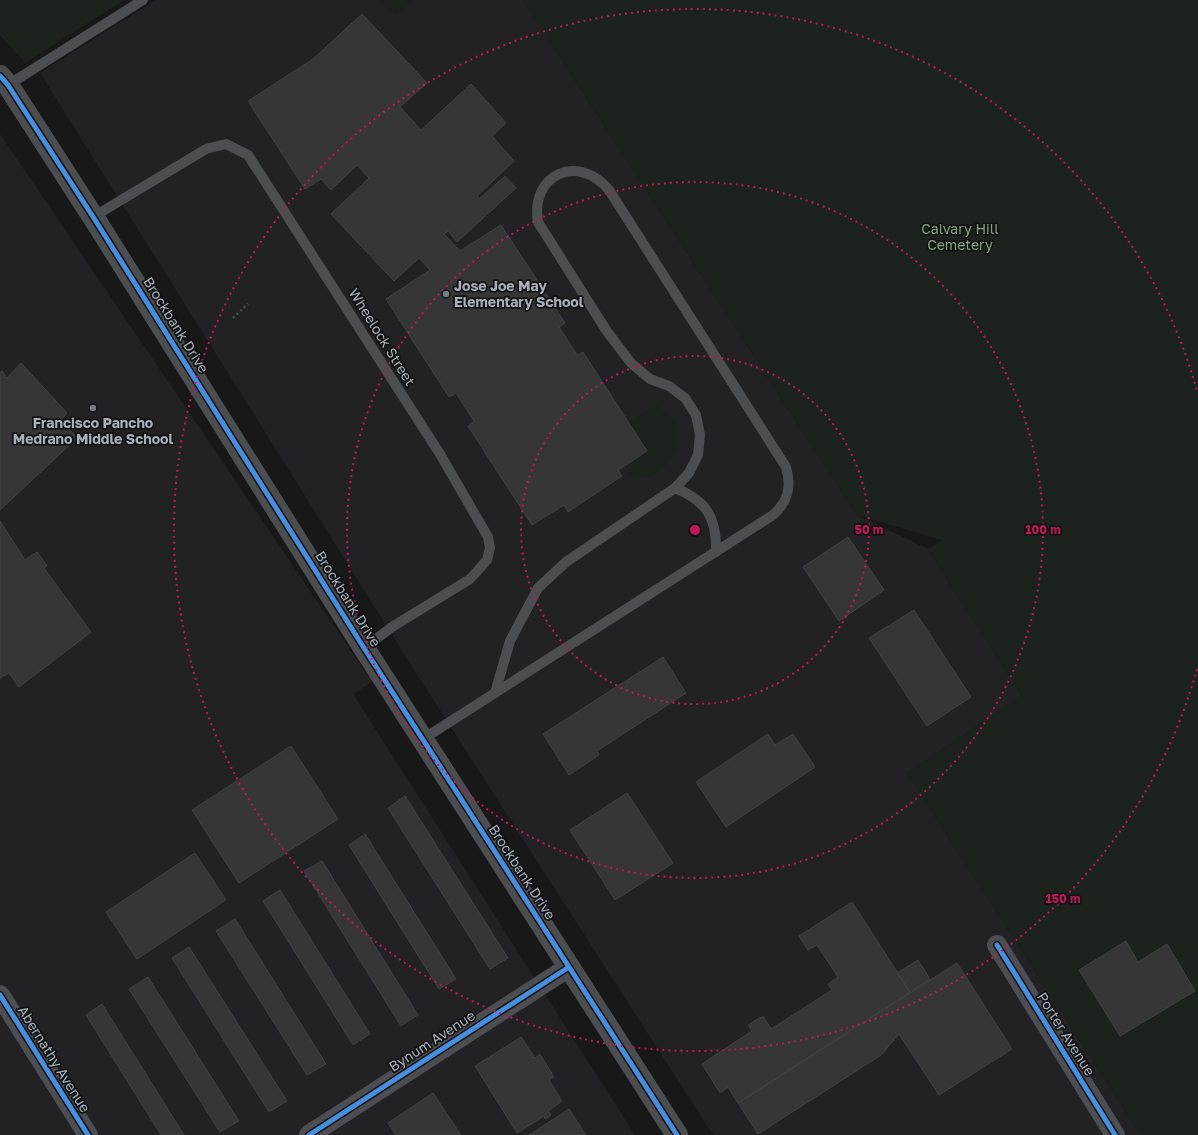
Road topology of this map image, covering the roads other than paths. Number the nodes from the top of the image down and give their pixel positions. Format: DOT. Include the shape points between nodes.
graph roads {
  1 [pos="143,0"];
  2 [pos="4,81"];
  3 [pos="93,217"];
  4 [pos="675,488"];
  5 [pos="716,552"];
  6 [pos="364,648"];
  7 [pos="496,693"];
  8 [pos="423,739"];
  9 [pos="997,945"];
  10 [pos="569,967"];
  11 [pos="0,995"];
  12 [pos="88,1135"];
  13 [pos="309,1135"];
  14 [pos="677,1135"];
  15 [pos="1115,1135"];
  1 -- 2 [label="lane"];
  2 -- 3 [label="street, Brockbank Drive"];
  3 -- 6 [label="street, Brockbank Drive"];
  3 -- 6 [label="lane, Wheelock Street" via="206,149 226,144 248,154 444,461 488,537 490,548 487,560 470,579 392,627"];
  4 -- 5 [label="lane" via="691,494 704,505 712,519 716,535"];
  4 -- 5 [label="lane" via="689,473 698,455 700,435 696,415 685,398 669,386 650,379 631,363 606,330 541,228 536,210 538,197 544,186 565,172 590,174 609,190 786,467 789,488 787,499 781,508"];
  4 -- 7 [label="lane" via="566,562 538,588 510,641"];
  5 -- 7 [label="lane"];
  6 -- 8 [label="street, Brockbank Drive"];
  7 -- 8 [label="lane"];
  8 -- 10 [label="street, Brockbank Drive"];
  9 -- 15 [label="street, Porter Avenue"];
  10 -- 13 [label="street, Bynum Avenue"];
  10 -- 14 [label="street, Brockbank Drive"];
  11 -- 12 [label="street, Abernathy Avenue"];
}
